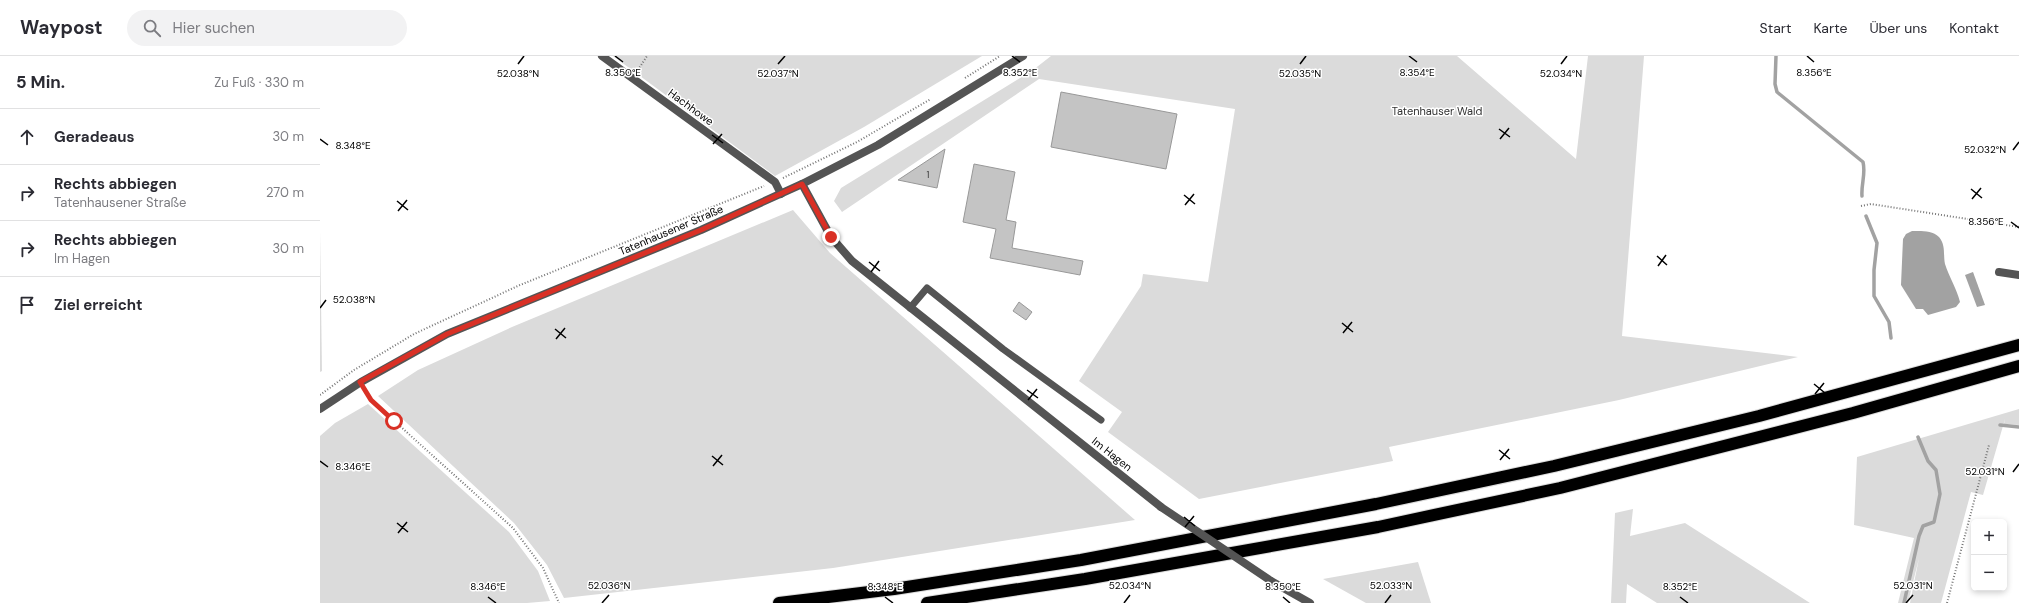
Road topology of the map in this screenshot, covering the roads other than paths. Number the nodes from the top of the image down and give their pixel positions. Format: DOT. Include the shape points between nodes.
graph roads {
  1 [pos="602,56"];
  2 [pos="1023,56"];
  3 [pos="802,184"];
  4 [pos="781,194"];
  5 [pos="1999,272"];
  6 [pos="2019,275"];
  7 [pos="910,308"];
  8 [pos="2019,345"];
  9 [pos="2019,366"];
  10 [pos="320,409"];
  11 [pos="1101,420"];
  12 [pos="779,603"];
  13 [pos="927,603"];
  14 [pos="1310,603"];
  1 -- 4 [label="street, Hachhowe" via="774,182"];
  2 -- 3 [label="street, Tatenhausener Straße" via="878,145"];
  3 -- 4 [label="street, Tatenhausener Straße"];
  3 -- 7 [label="street, Im Hagen" via="831,237 846,255"];
  4 -- 10 [label="street, Tatenhausener Straße" via="701,230 447,334 360,382"];
  5 -- 6 [label="street"];
  7 -- 11 [label="lane, Im Hagen" via="927,288 1003,349"];
  7 -- 14 [label="street, Im Hagen, bridge" via="1161,507 1271,581"];
  8 -- 12 [label="highway" via="1759,416 1554,466 1376,504 1081,560 894,589"];
  9 -- 13 [label="highway" via="1845,415 1560,488 1378,527 1085,579"];
}
